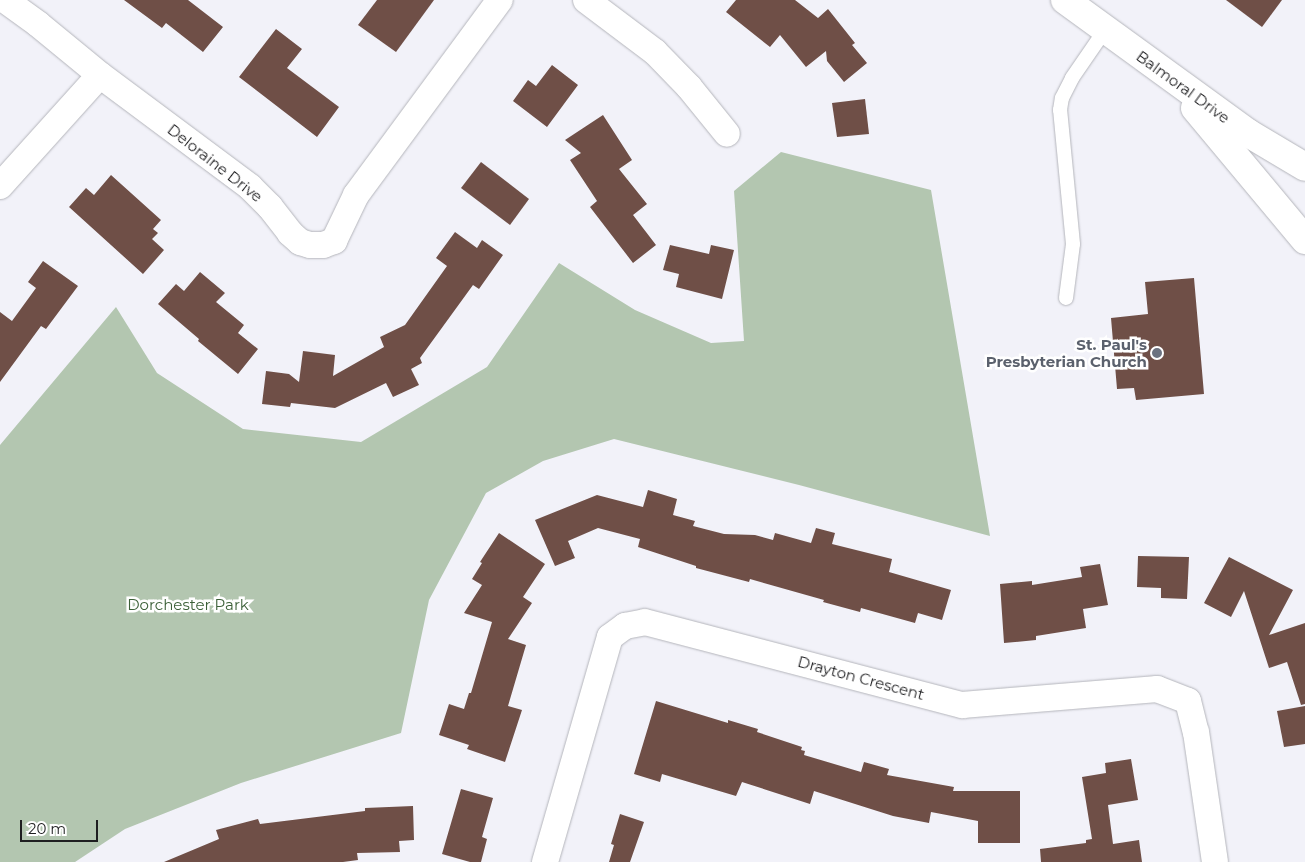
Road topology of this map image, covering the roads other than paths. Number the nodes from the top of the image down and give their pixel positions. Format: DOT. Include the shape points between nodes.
graph roads {
  1 [pos="5,0"];
  2 [pos="500,0"];
  3 [pos="586,0"];
  4 [pos="1065,0"];
  5 [pos="1105,30"];
  6 [pos="100,75"];
  7 [pos="1170,78"];
  8 [pos="728,134"];
  9 [pos="1305,167"];
  10 [pos="0,186"];
  11 [pos="1305,240"];
  12 [pos="1066,298"];
  13 [pos="545,862"];
  14 [pos="1215,862"];
  1 -- 6 [label="street, Deloraine Drive"];
  2 -- 6 [label="street, Deloraine Drive" via="356,195 334,241 323,245 300,242 250,187"];
  3 -- 8 [label="street" via="655,52"];
  4 -- 5 [label="street, Balmoral Drive"];
  5 -- 7 [label="street, Balmoral Drive"];
  5 -- 12 [label="lane" via="1072,78 1060,110 1073,244"];
  6 -- 10 [label="street"];
  7 -- 9 [label="street, Balmoral Drive" via="1248,133"];
  7 -- 11 [label="street"];
  13 -- 14 [label="street, Drayton Crescent" via="610,637 625,626 645,622 962,705 1157,689 1188,701 1196,732"];
}
